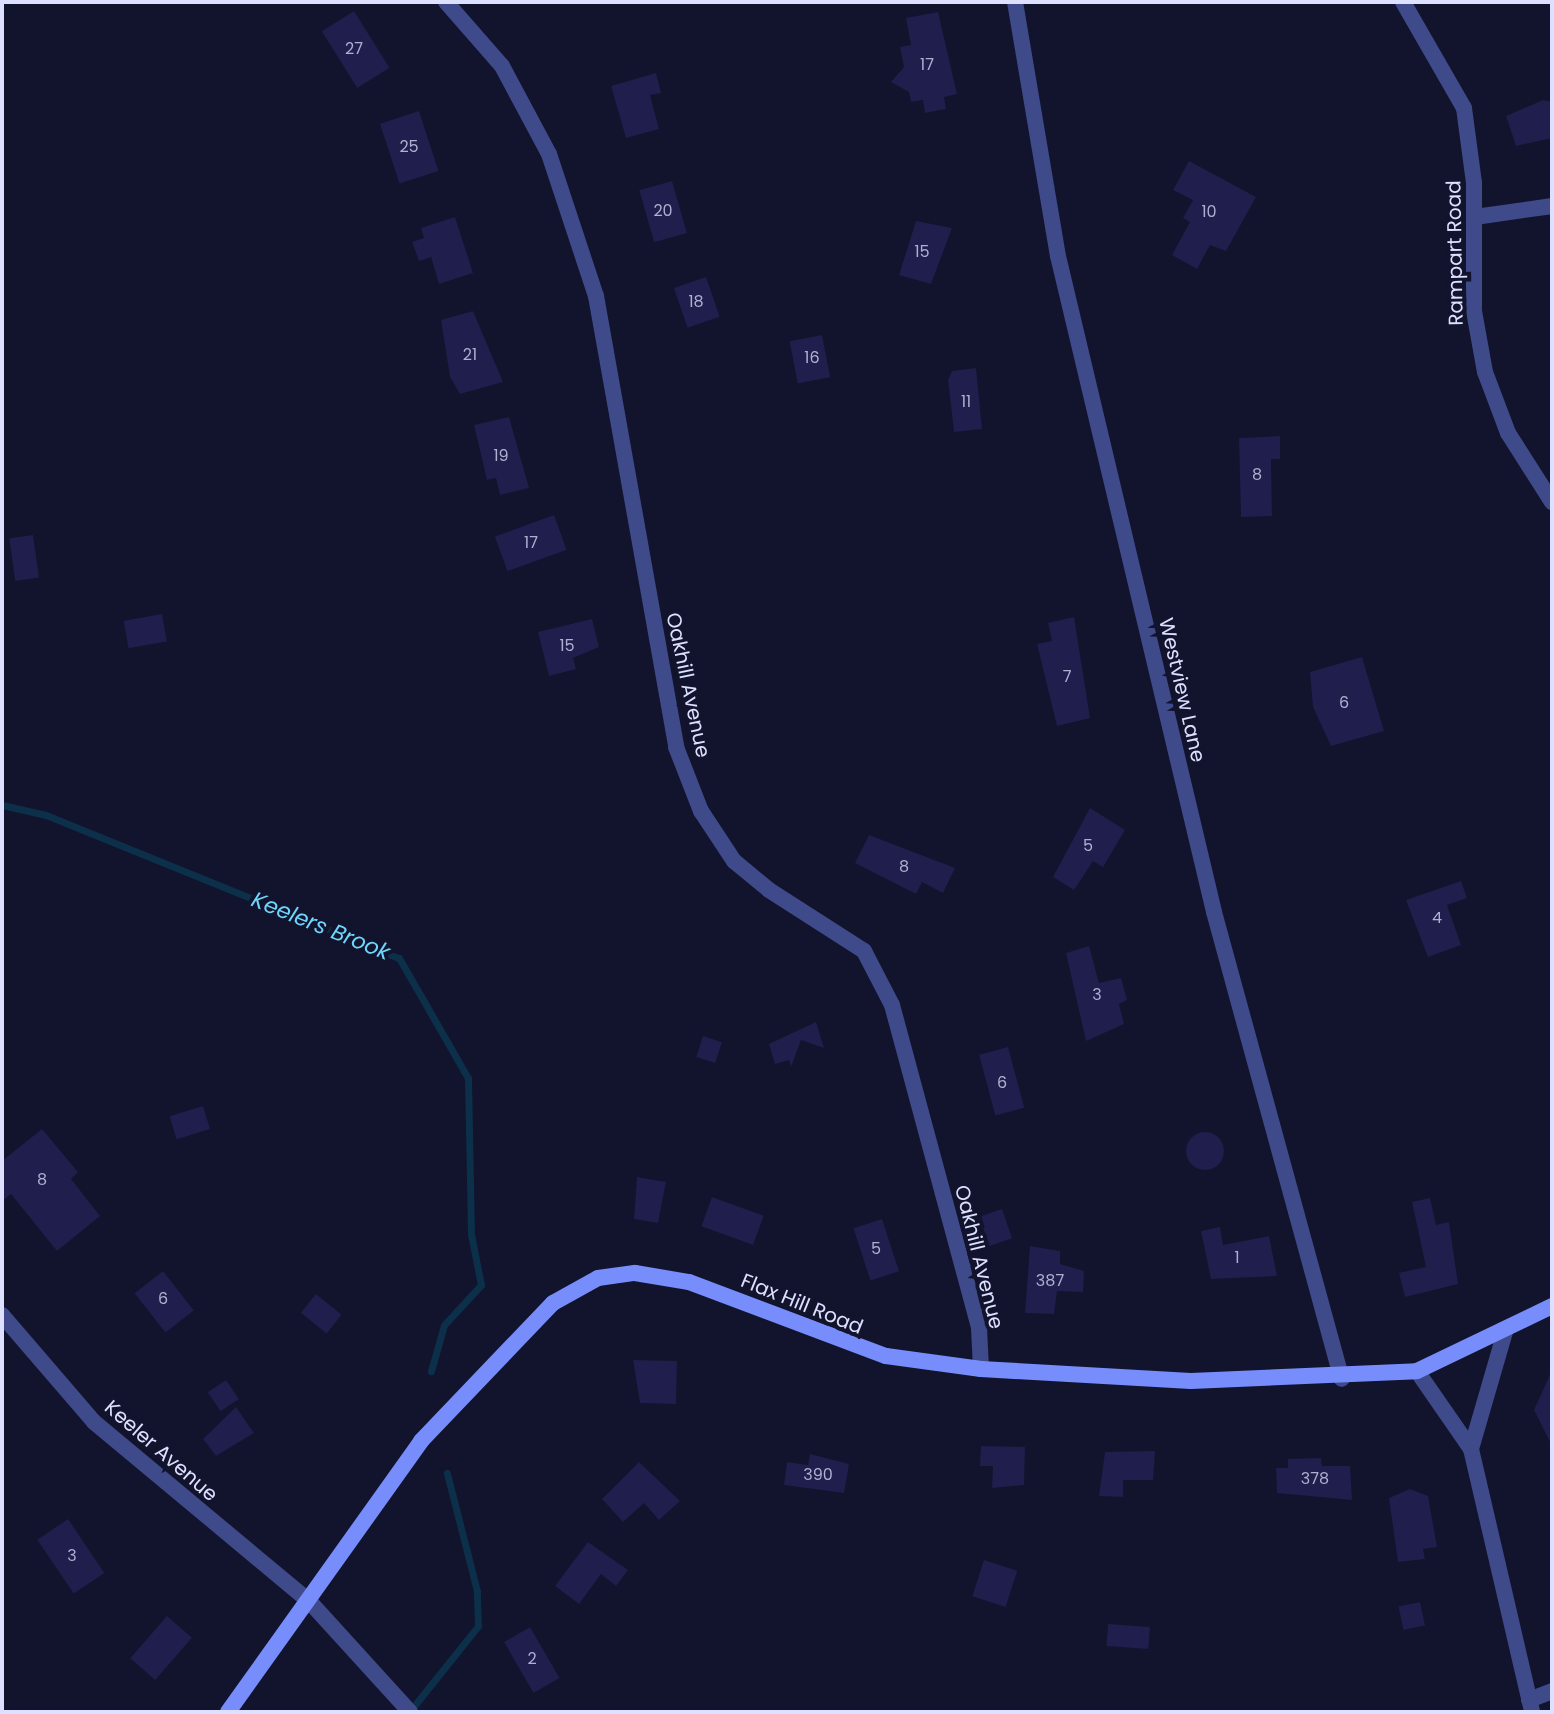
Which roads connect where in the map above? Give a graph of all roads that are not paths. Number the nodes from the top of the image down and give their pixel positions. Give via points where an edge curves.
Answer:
1 (446, 2) edge
2 (1015, 2) edge
3 (1403, 2) edge
4 (1552, 206) edge
5 (1475, 217) junction
6 (1552, 502) edge
7 (1552, 1306) edge
8 (2, 1315) edge
9 (1505, 1332) junction
10 (981, 1369) junction
11 (1417, 1371) junction
12 (1342, 1379) junction
13 (1471, 1449) junction
14 (309, 1601) junction
15 (1552, 1691) edge
16 (1531, 1706) edge
17 (408, 1709) edge
18 (228, 1712) edge

1 - 10 street, Oakhill Avenue via 502,66 549,154 596,296 676,747 701,811 734,861 864,951 892,1005 979,1328
2 - 12 street, Westview Lane via 1058,256 1214,912
3 - 5 street, Rampart Road via 1464,108
4 - 5 street
5 - 6 street, Rampart Road via 1474,311 1485,372 1508,433
7 - 9 main road, Flax Hill Road
8 - 14 street, Keeler Avenue via 94,1422
9 - 11 main road, Flax Hill Road
9 - 13 street
10 - 12 main road, Flax Hill Road via 1191,1381
10 - 14 main road, Flax Hill Road via 828,1340 689,1282 635,1273 598,1278 553,1303 476,1378 403,1462
11 - 12 main road, Flax Hill Road
11 - 13 street
13 - 16 street
14 - 17 street, Keeler Avenue
14 - 18 main road, Flax Hill Road
15 - 16 street

